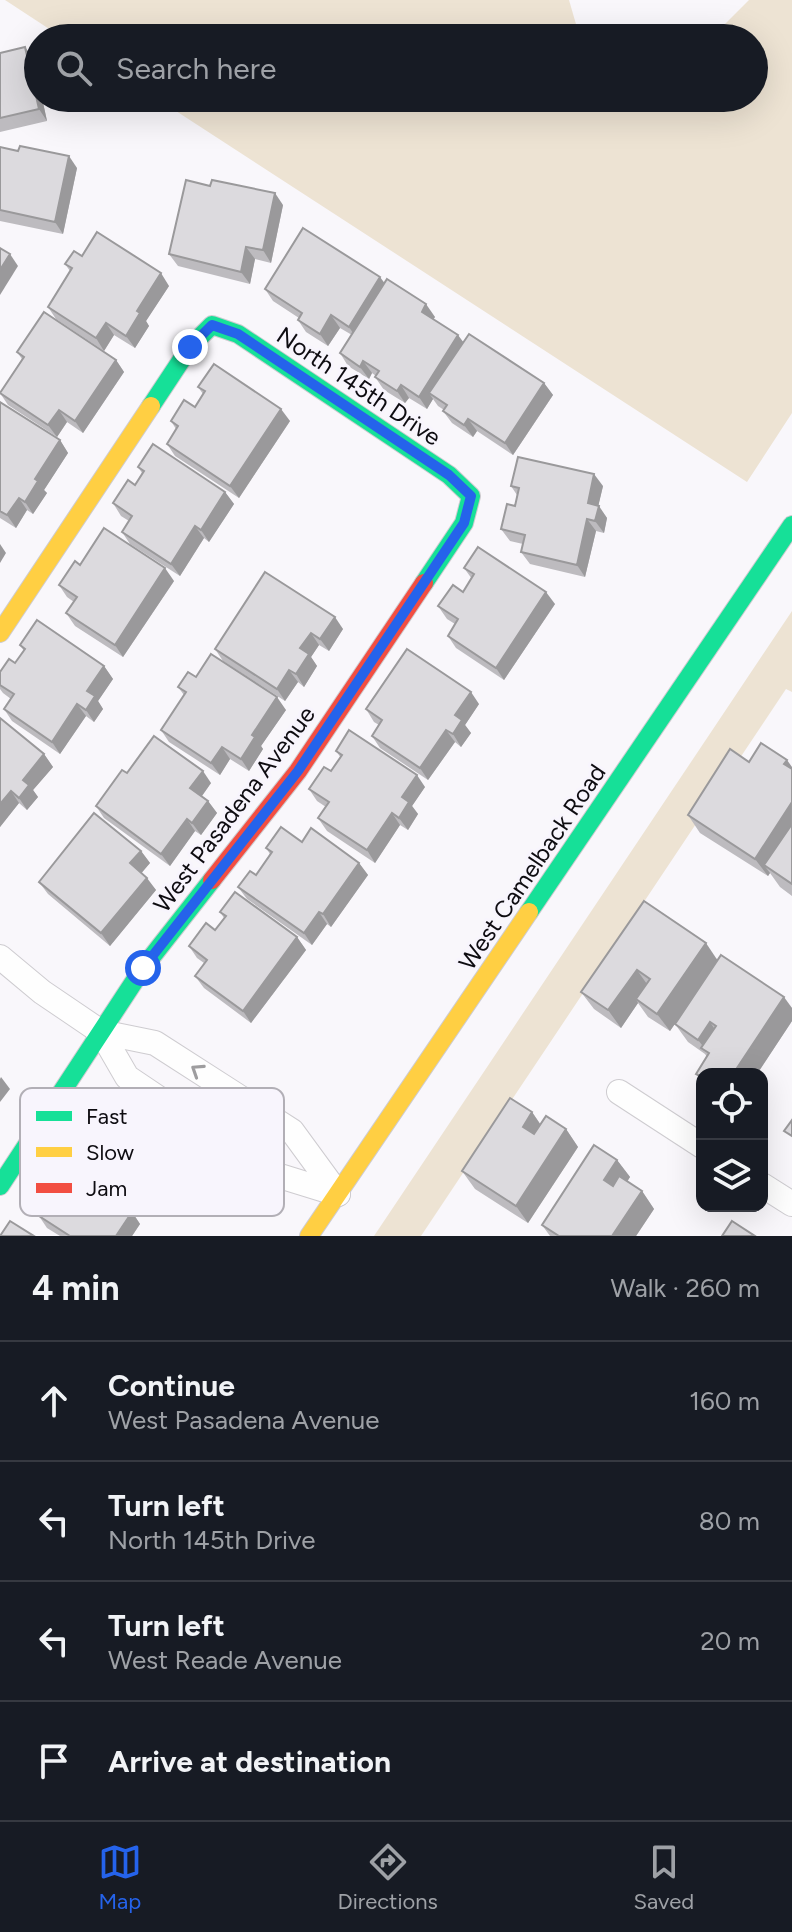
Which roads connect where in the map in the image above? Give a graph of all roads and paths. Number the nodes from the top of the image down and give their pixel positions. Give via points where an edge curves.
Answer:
1 (471, 496) joint
2 (792, 525) edge
3 (0, 633) edge
4 (0, 957) edge
5 (101, 1032) junction
6 (64, 1088) edge
7 (143, 1088) edge
8 (225, 1088) edge
9 (619, 1092) dead end
10 (284, 1126) edge
11 (696, 1142) edge
12 (20, 1156) edge
13 (284, 1177) edge
14 (0, 1186) edge
15 (768, 1189) edge
16 (338, 1194) junction
17 (792, 1204) edge
18 (309, 1236) edge

1 - 3 street, North 145th Drive via 449,475 238,334 212,325 190,347
1 - 5 street, West Pasadena Avenue via 464,523 298,771 143,968
2 - 16 street, West Camelback Road
4 - 5 street
5 - 6 street, West Pasadena Avenue
5 - 7 street via 127,1077
8 -> 5 street via 155,1043
9 - 11 street
16 -> 10 street
12 - 14 street, West Pasadena Avenue
13 - 16 street
15 - 17 street
16 - 18 street, West Camelback Road

